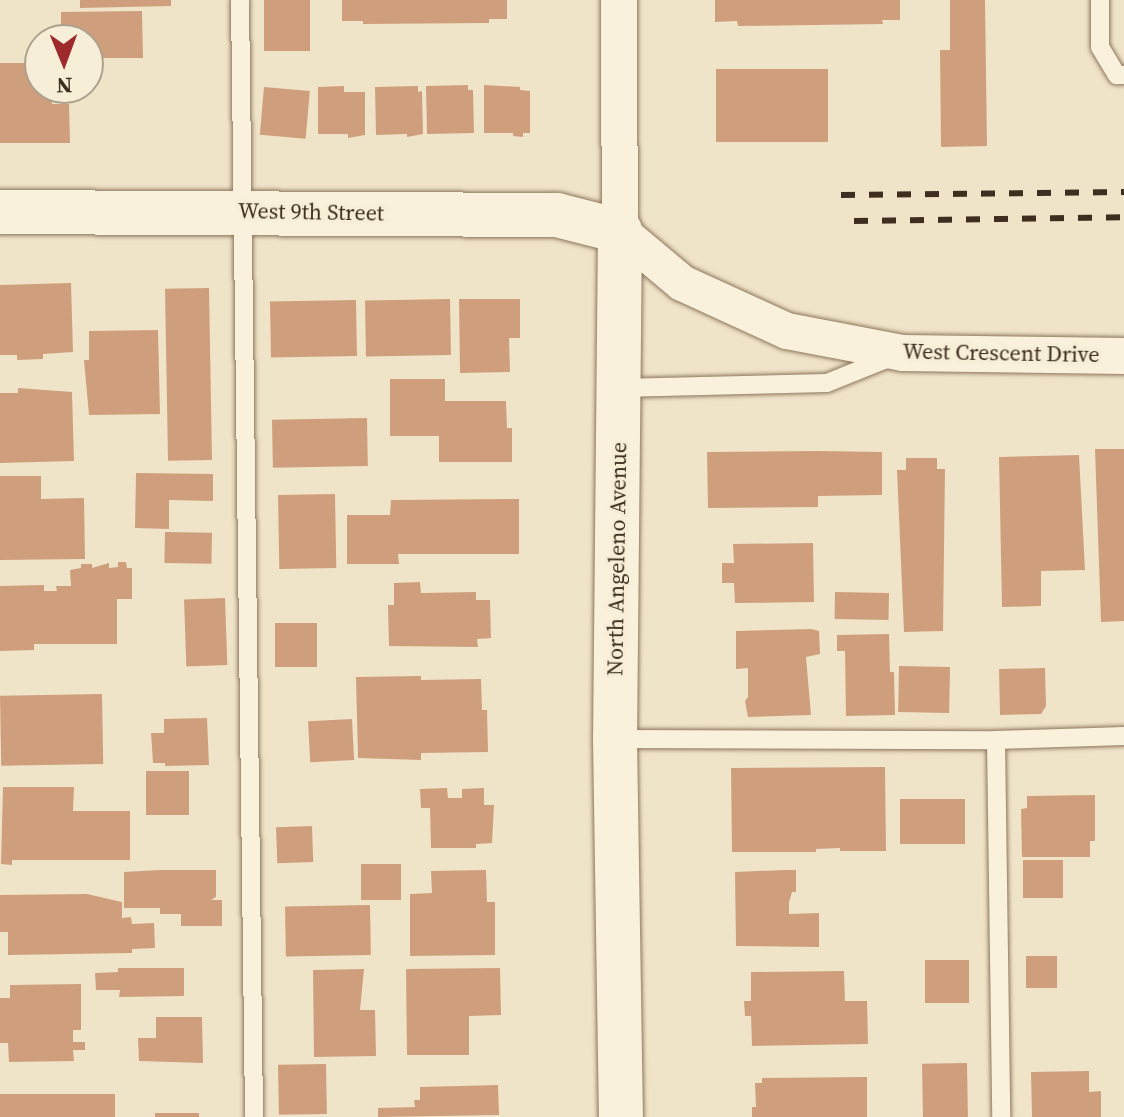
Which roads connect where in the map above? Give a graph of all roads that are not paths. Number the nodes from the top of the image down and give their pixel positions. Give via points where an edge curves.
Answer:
1 (240, 0) edge
2 (619, 0) edge
3 (1100, 0) edge
4 (1124, 75) edge
5 (243, 211) junction
6 (0, 212) edge
7 (620, 231) junction
8 (902, 353) junction
9 (1124, 356) edge
10 (619, 388) junction
11 (1124, 736) edge
12 (615, 739) junction
13 (996, 740) junction
14 (254, 1117) edge
15 (621, 1117) edge
16 (1001, 1117) edge

1 - 5 lane
2 - 7 street, North Angeleno Avenue
3 - 4 lane via 1100,47 1117,75
5 - 6 street, West 9th Street
5 - 7 street, West 9th Street via 557,215
5 - 14 lane
7 - 8 street, West Crescent Drive via 682,283 787,331
7 - 10 street, North Angeleno Avenue
8 - 9 street, West Crescent Drive
8 - 10 lane via 827,383
10 - 12 street, North Angeleno Avenue
11 - 13 lane
12 - 13 lane
12 - 15 street, North Angeleno Avenue
13 - 16 lane

